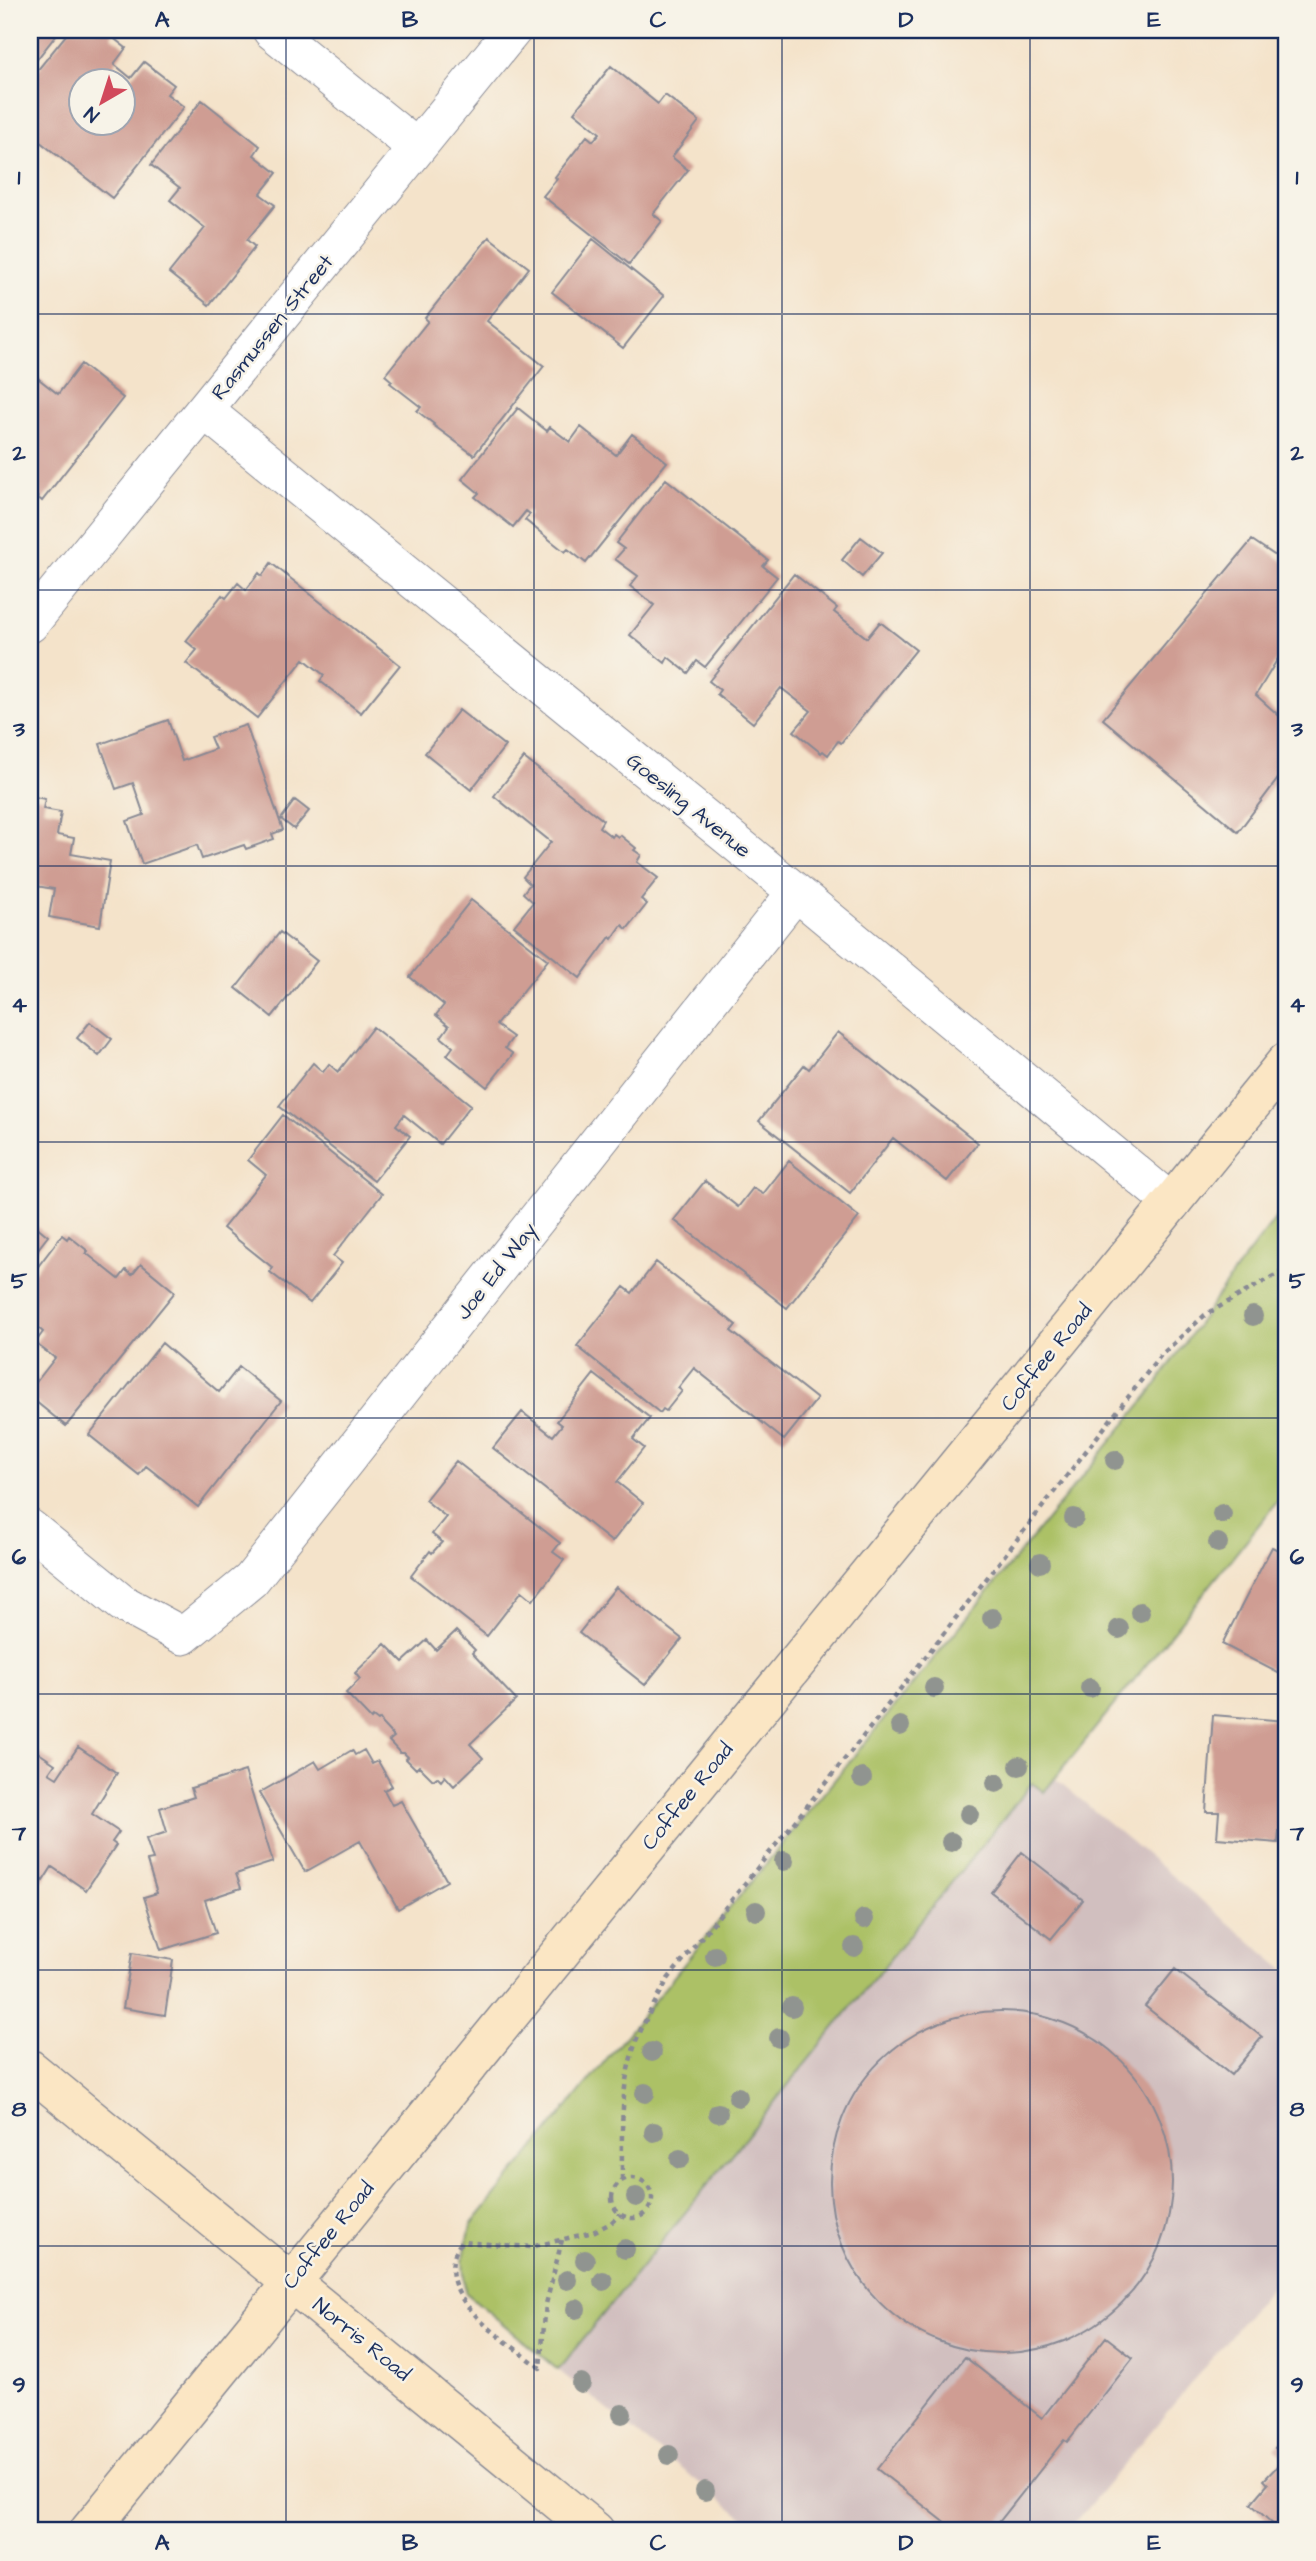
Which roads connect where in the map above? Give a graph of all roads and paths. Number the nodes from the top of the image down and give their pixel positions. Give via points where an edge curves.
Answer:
1 (271, 30) edge
2 (513, 30) edge
3 (417, 148) junction
4 (204, 410) junction
5 (30, 624) edge
6 (796, 892) junction
7 (1286, 1062) edge
8 (1172, 1203) junction
9 (1286, 1269) edge
10 (30, 1528) edge
11 (30, 2068) edge
12 (622, 2180) junction
13 (620, 2214) junction
14 (562, 2240) junction
15 (291, 2281) junction
16 (89, 2531) edge
17 (595, 2531) edge

1 - 3 street
2 - 3 street, Rasmussen Street
3 - 4 street, Rasmussen Street
4 - 5 street, Rasmussen Street
4 - 6 street, Goesling Avenue
6 - 8 street, Goesling Avenue
6 - 10 street, Joe Ed Way via 251,1580 183,1636 122,1603
7 - 8 main road, Coffee Road
8 - 15 main road, Coffee Road
9 - 12 path via 1205,1315 1161,1355 668,1979 632,2054 623,2101
11 - 15 main road, Norris Road
12 - 13 path via 611,2197
12 - 13 path via 641,2180 652,2197 644,2214 632,2218
13 - 14 path via 593,2232
14 - 14 path via 531,2247 461,2242 453,2254 451,2266 459,2298 540,2368 548,2295
15 - 16 main road, Coffee Road
15 - 17 main road, Norris Road

